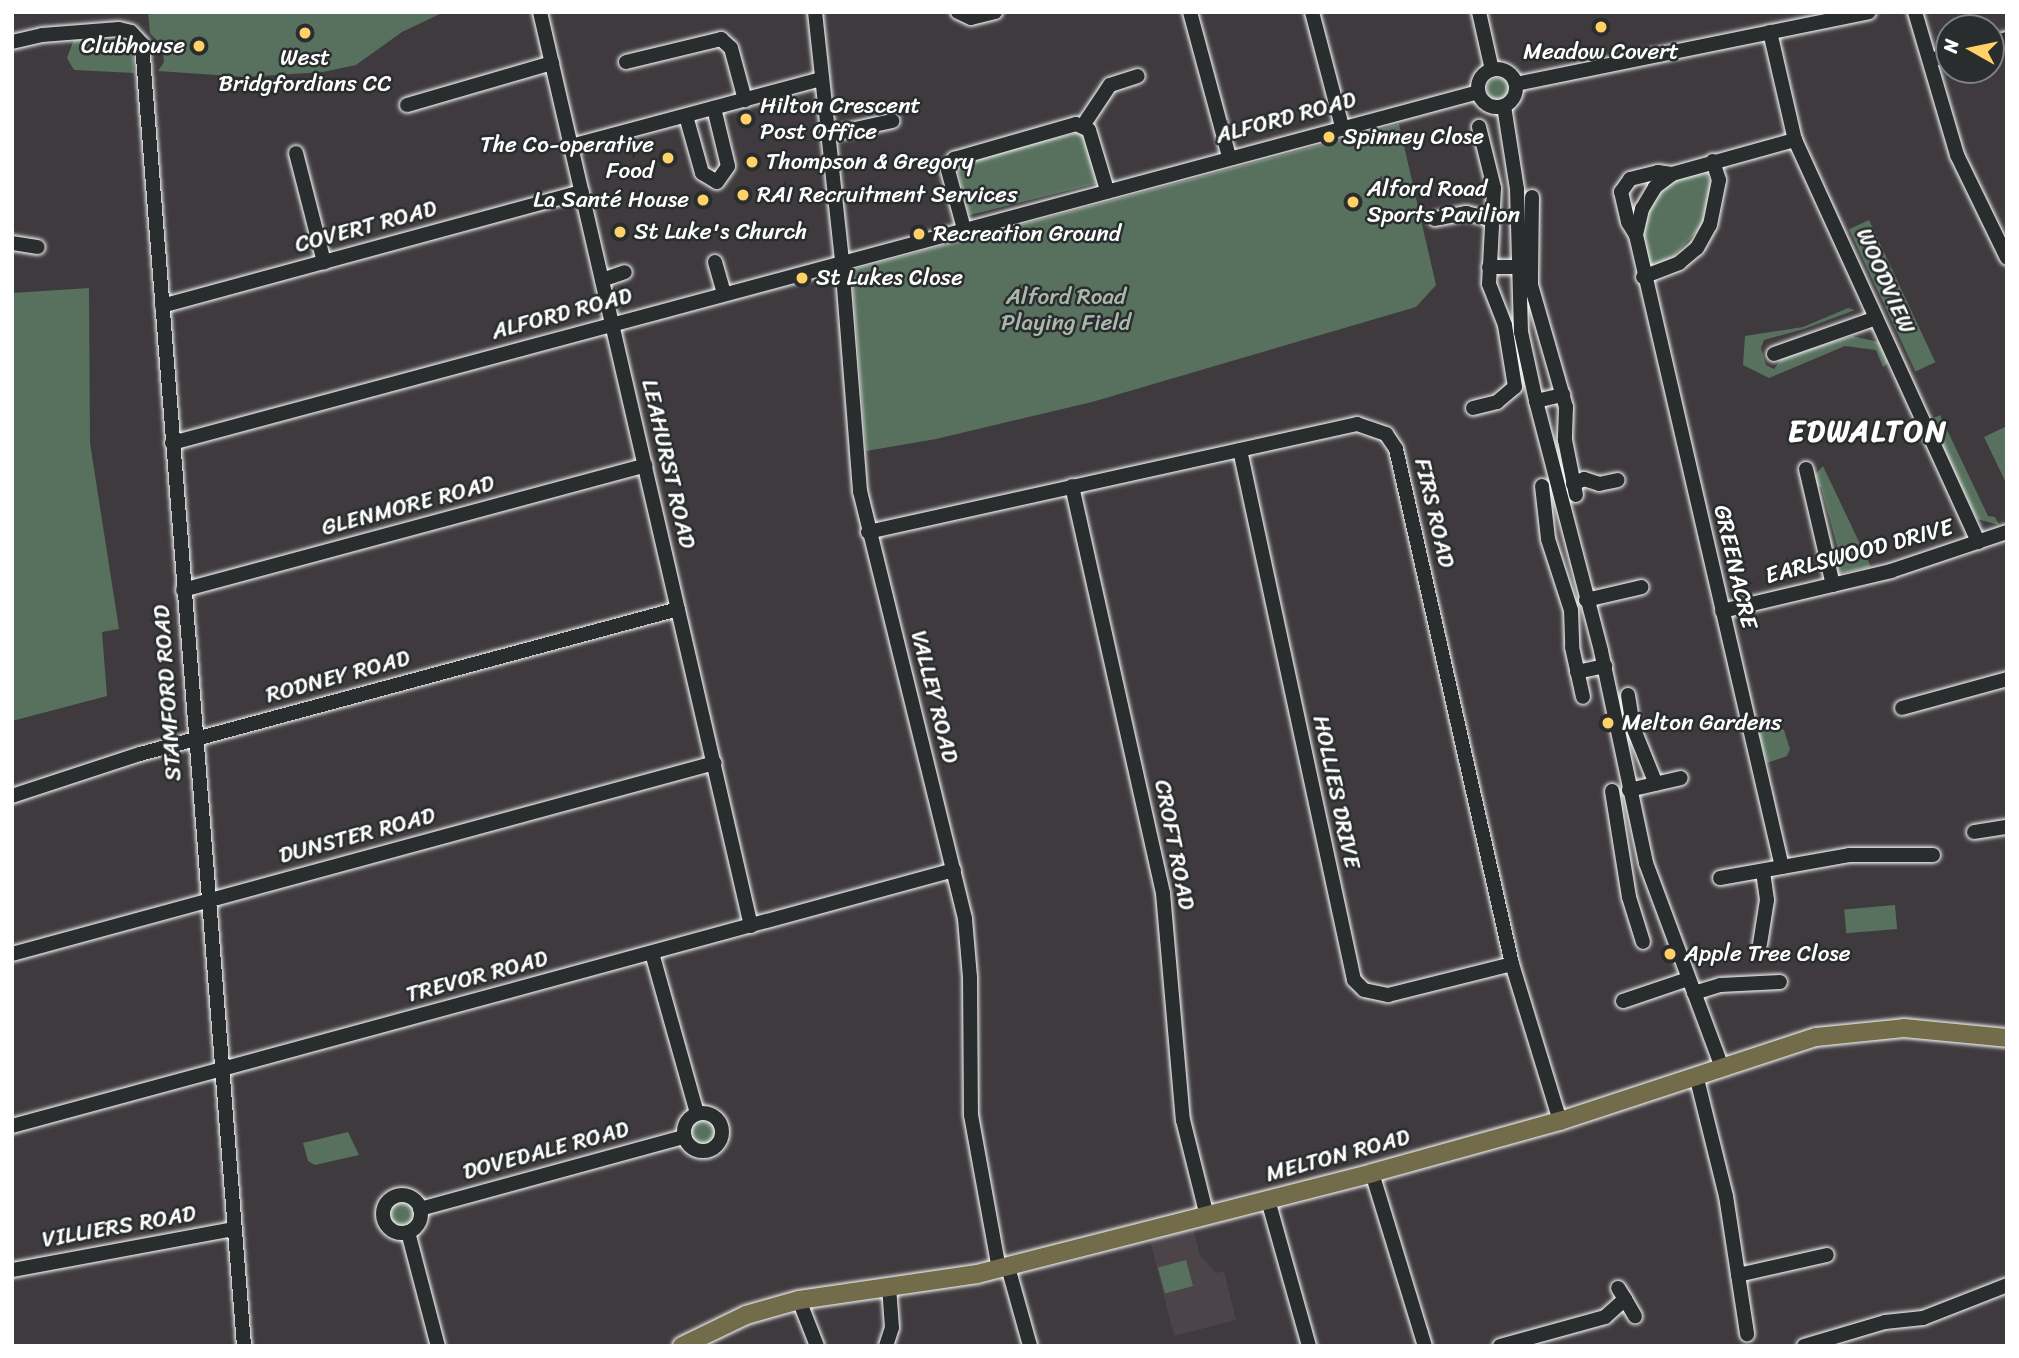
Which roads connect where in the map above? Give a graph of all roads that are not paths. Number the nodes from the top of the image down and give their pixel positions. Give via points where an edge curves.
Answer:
1 (540, 12) edge
2 (958, 12) edge
3 (995, 12) edge
4 (1190, 12) edge
5 (1312, 12) edge
6 (1479, 12) edge
7 (1869, 12) edge
8 (1915, 12) edge
9 (810, 14) edge
10 (1770, 32) junction
11 (12, 42) edge
12 (1935, 59) edge
13 (1930, 60) junction
14 (626, 62) dead end
15 (552, 63) junction
16 (1492, 70) junction
17 (1138, 76) dead end
18 (821, 79) junction
19 (1516, 84) junction
20 (1478, 92) junction
21 (745, 100) junction
22 (407, 105) dead end
23 (1504, 106) junction
24 (714, 108) junction
25 (686, 116) junction
26 (892, 121) dead end
27 (1084, 124) junction
28 (1342, 127) junction
29 (1479, 127) dead end
30 (828, 135) junction
31 (1795, 140) junction
32 (571, 146) junction
33 (296, 153) dead end
34 (1229, 157) junction
35 (1713, 161) junction
36 (1672, 174) junction
37 (1107, 190) junction
38 (582, 192) junction
39 (1532, 197) dead end
40 (1435, 219) dead end
41 (1490, 219) junction
42 (964, 229) junction
43 (1636, 234) junction
44 (12, 243) edge
45 (38, 247) dead end
46 (2007, 258) edge
47 (324, 262) junction
48 (715, 262) dead end
49 (842, 262) junction
50 (1489, 267) junction
51 (1517, 267) junction
52 (625, 272) dead end
53 (1643, 277) junction
54 (602, 280) junction
55 (724, 294) junction
56 (162, 306) junction
57 (1876, 318) junction
58 (612, 324) junction
59 (1774, 354) dead end
60 (1563, 394) junction
61 (1536, 401) junction
62 (1473, 408) dead end
63 (172, 443) junction
64 (1240, 450) junction
65 (645, 465) junction
66 (1806, 469) dead end
67 (1618, 480) dead end
68 (1542, 485) dead end
69 (1072, 486) junction
70 (868, 532) junction
71 (2007, 532) edge
72 (1979, 542) junction
73 (1833, 585) junction
74 (1642, 587) dead end
75 (183, 590) junction
76 (1587, 600) junction
77 (678, 609) junction
78 (1722, 611) junction
79 (1605, 666) junction
80 (1577, 672) junction
81 (2007, 679) edge
82 (1629, 695) dead end
83 (1583, 697) dead end
84 (1902, 708) dead end
85 (195, 740) junction
86 (713, 763) junction
87 (1681, 778) dead end
88 (1656, 783) junction
89 (1629, 790) junction
90 (1612, 791) dead end
91 (12, 796) edge
92 (2007, 827) edge
93 (1974, 832) dead end
94 (1933, 855) dead end
95 (1782, 867) junction
96 (954, 870) junction
97 (1763, 870) junction
98 (1720, 878) dead end
99 (207, 901) junction
100 (1662, 912) junction
101 (1637, 922) junction
102 (751, 926) junction
103 (1767, 937) dead end
104 (1643, 942) dead end
105 (652, 953) junction
106 (12, 954) edge
107 (1512, 964) junction
108 (1688, 979) junction
109 (1780, 982) dead end
110 (1694, 993) junction
111 (1623, 1001) dead end
112 (2007, 1038) edge
113 (1721, 1065) junction
114 (220, 1071) junction
115 (1696, 1075) junction
116 (697, 1114) junction
117 (1560, 1121) junction
118 (12, 1126) edge
119 (684, 1137) junction
120 (1372, 1173) junction
121 (1268, 1200) junction
122 (420, 1209) junction
123 (1207, 1216) junction
124 (234, 1229) junction
125 (408, 1232) junction
126 (1827, 1255) dead end
127 (1003, 1268) junction
128 (12, 1270) edge
129 (1738, 1275) junction
130 (2007, 1285) edge
131 (889, 1286) junction
132 (799, 1300) junction
133 (1635, 1316) dead end
134 (1747, 1334) dead end
135 (244, 1346) edge
136 (438, 1346) edge
137 (682, 1346) edge
138 (817, 1346) edge
139 (886, 1346) edge
140 (1030, 1346) edge
141 (1309, 1346) edge
142 (1425, 1346) edge
143 (1500, 1346) edge
144 (1804, 1346) edge

1 - 15 street, LEAHURST ROAD
2 - 3 street via 971,18
4 - 34 street
5 - 28 street
6 - 16 street
7 - 10 street
8 - 13 street
9 - 18 street, VALLEY ROAD
10 - 19 street
10 - 31 street, WOODVIEW
11 - 56 street, STAMFORD ROAD via 42,34 119,29 139,38
12 - 13 street
13 - 46 street via 1957,155
14 - 21 street via 721,39 731,48
15 - 22 street
15 - 32 street, LEAHURST ROAD
16 - 19 street via 1507,72
16 - 20 street via 1479,83
17 - 27 street via 1110,85
18 - 21 street
18 - 30 street, VALLEY ROAD
19 - 23 street via 1514,97
20 - 23 street via 1488,106
20 - 28 street, ALFORD ROAD
21 - 24 street
23 - 51 street via 1517,189
24 - 25 street
24 - 25 street via 729,166 717,182 702,173
25 - 32 street
26 - 30 street
27 - 37 street
27 - 42 street via 954,159 948,170
28 - 34 street, ALFORD ROAD
29 - 41 street via 1494,188
30 - 49 street, VALLEY ROAD
31 - 35 street, GREENACRE
31 - 57 street, WOODVIEW
32 - 38 street, LEAHURST ROAD
33 - 47 street
34 - 37 street, ALFORD ROAD
35 - 36 street, GREENACRE
35 - 53 street via 1719,180 1710,225 1697,248 1679,263
36 - 43 street, GREENACRE via 1655,187 1642,209
36 - 43 street, GREENACRE via 1658,172 1630,179 1621,192
37 - 42 street, ALFORD ROAD
38 - 47 street, COVERT ROAD
38 - 54 street, LEAHURST ROAD
39 - 60 street via 1531,285
40 - 41 street via 1466,213
41 - 50 street
42 - 49 street, ALFORD ROAD
43 - 53 street, GREENACRE
44 - 45 street
47 - 56 street, COVERT ROAD
48 - 55 street
49 - 55 street, ALFORD ROAD
49 - 70 street, VALLEY ROAD via 855,455
50 - 51 street
50 - 62 street via 1489,284 1505,325 1516,387 1497,402
51 - 61 street via 1521,332
52 - 54 street
53 - 78 street, GREENACRE
54 - 58 street, LEAHURST ROAD
55 - 58 street, ALFORD ROAD
56 - 63 street, STAMFORD ROAD
57 - 59 street
57 - 72 street, WOODVIEW
58 - 63 street, ALFORD ROAD
58 - 65 street, LEAHURST ROAD
60 - 61 street
60 - 67 street via 1574,490 1584,479 1599,484
61 - 76 street
63 - 75 street, STAMFORD ROAD
64 - 69 street, FIRS ROAD
64 - 107 street, FIRS ROAD via 1357,424 1376,427 1392,440
64 - 107 street, HOLLIES DRIVE via 1354,980 1372,993 1388,995
65 - 75 street, GLENMORE ROAD
65 - 77 street, LEAHURST ROAD
66 - 73 street
68 - 80 street via 1548,538 1571,610
69 - 70 street, FIRS ROAD
69 - 123 street, CROFT ROAD via 1163,893 1183,1120
70 - 96 street, VALLEY ROAD
71 - 72 street, EARLSWOOD DRIVE
72 - 73 street, EARLSWOOD DRIVE
73 - 78 street, EARLSWOOD DRIVE
74 - 76 street
75 - 85 street, STAMFORD ROAD
76 - 79 street
77 - 85 street, RODNEY ROAD
77 - 86 street, LEAHURST ROAD
78 - 95 street, GREENACRE
79 - 80 street
79 - 89 street
80 - 83 street
81 - 84 street
82 - 88 street via 1633,727
85 - 91 street, RODNEY ROAD
85 - 99 street, STAMFORD ROAD
86 - 99 street, DUNSTER ROAD
86 - 102 street, LEAHURST ROAD
87 - 88 street
88 - 89 street
89 - 100 street
90 - 101 street
92 - 93 street
94 - 95 street via 1849,855
95 - 97 street
96 - 102 street, TREVOR ROAD
96 - 127 street, VALLEY ROAD via 965,919 970,976 971,1115
97 - 98 street
97 - 103 street
99 - 106 street, DUNSTER ROAD
99 - 114 street, STAMFORD ROAD
100 - 101 street
100 - 108 street
101 - 104 street
102 - 105 street, TREVOR ROAD
105 - 114 street, TREVOR ROAD
105 - 116 street
107 - 117 street, FIRS ROAD
108 - 110 street
108 - 111 street
109 - 110 street via 1720,985
110 - 113 street
112 - 113 main road, MELTON ROAD via 1947,1029 1858,1030 1816,1037
113 - 115 main road, MELTON ROAD
114 - 118 street, TREVOR ROAD
114 - 124 street, STAMFORD ROAD
115 - 117 main road, MELTON ROAD
115 - 129 street via 1726,1196
116 - 119 street via 687,1120
116 - 119 street via 715,1116 722,1126 721,1139 702,1152
117 - 120 main road, MELTON ROAD
119 - 122 street, DOVEDALE ROAD
120 - 121 main road, MELTON ROAD
120 - 142 street
121 - 123 main road, MELTON ROAD
121 - 141 street
122 - 125 street via 417,1226
122 - 125 street via 414,1199 403,1195 391,1198 384,1208 386,1225 396,1232
123 - 127 main road, MELTON ROAD
124 - 128 street, VILLIERS ROAD
124 - 135 street, STAMFORD ROAD
125 - 136 street
126 - 129 street
127 - 131 main road, MELTON ROAD
127 - 140 street, VALLEY ROAD
129 - 134 street
130 - 144 street via 1923,1318 1885,1322
131 - 132 main road, MELTON ROAD
131 - 139 street via 892,1328
132 - 137 main road, MELTON ROAD via 746,1315
132 - 138 street
133 - 143 street via 1622,1294 1605,1317

